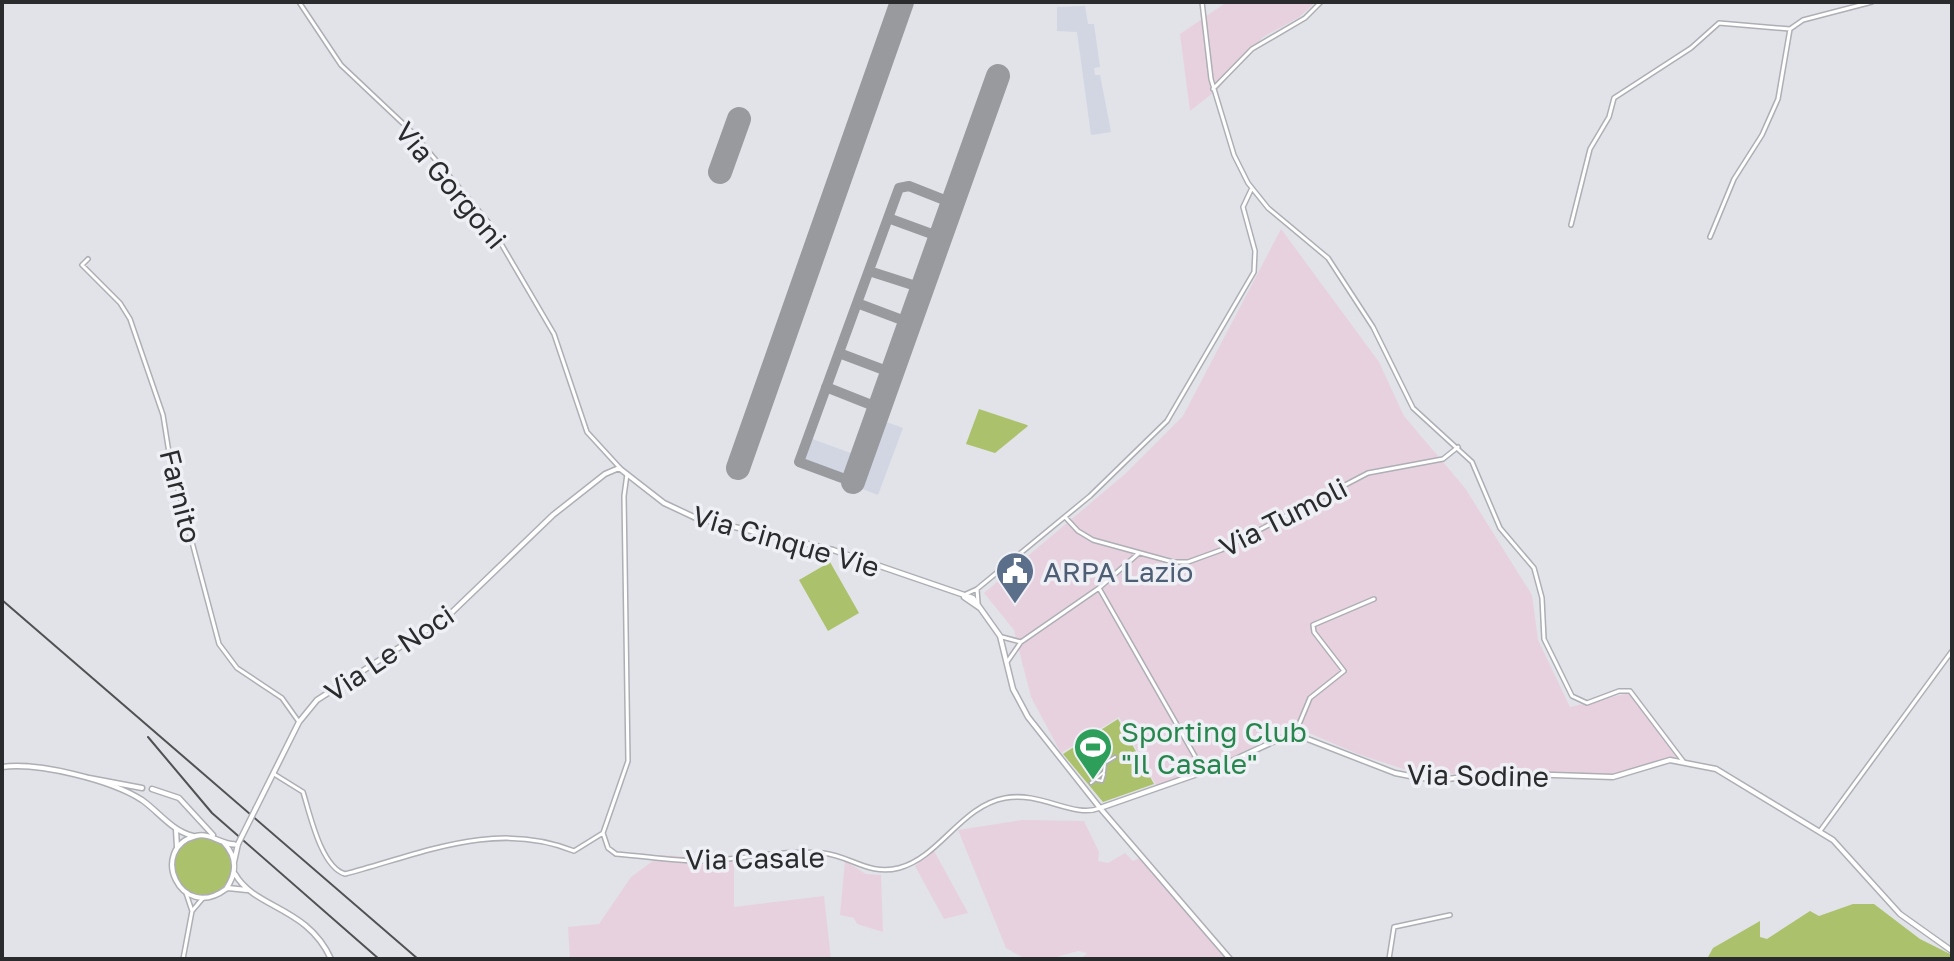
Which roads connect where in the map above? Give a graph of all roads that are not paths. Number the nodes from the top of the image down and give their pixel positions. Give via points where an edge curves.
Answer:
1 (299, 2) edge
2 (1202, 2) edge
3 (1321, 2) edge
4 (1872, 2) edge
5 (1790, 29) junction
6 (1213, 89) junction
7 (1252, 190) junction
8 (1571, 225) dead end
9 (1710, 237) dead end
10 (88, 259) dead end
11 (1458, 447) junction
12 (620, 468) junction
13 (627, 474) junction
14 (1065, 517) junction
15 (1139, 553) junction
16 (1099, 588) junction
17 (977, 589) junction
18 (963, 595) junction
19 (1374, 599) dead end
20 (980, 606) junction
21 (1000, 636) junction
22 (1013, 642) junction
23 (1021, 642) junction
24 (1005, 649) junction
25 (1015, 649) junction
26 (1952, 651) edge
27 (1007, 663) junction
28 (299, 722) junction
29 (1295, 734) junction
30 (1115, 757) dead end
31 (1684, 762) junction
32 (2, 767) edge
33 (1109, 771) dead end
34 (1104, 772) junction
35 (1204, 772) junction
36 (274, 774) junction
37 (83, 778) junction
38 (1091, 783) dead end
39 (142, 788) dead end
40 (152, 789) dead end
41 (1100, 808) junction
42 (176, 830) junction
43 (1820, 831) junction
44 (603, 833) junction
45 (195, 836) junction
46 (221, 841) junction
47 (238, 844) junction
48 (176, 851) junction
49 (234, 862) junction
50 (234, 871) junction
51 (226, 889) junction
52 (185, 892) junction
53 (253, 892) junction
54 (203, 898) junction
55 (192, 911) junction
56 (1450, 915) dead end
57 (1952, 951) edge
58 (183, 959) edge
59 (331, 959) edge
60 (1230, 959) edge
61 (1389, 959) edge

1 - 12 street, Via Gorgoni via 345,70 415,135 489,223 554,334 587,432
2 - 6 street
3 - 6 street via 1305,18 1252,49
4 - 5 street via 1803,20
5 - 8 street via 1719,23 1691,48 1617,95 1590,149
5 - 9 street via 1778,99 1734,179
6 - 7 street via 1235,160
7 - 11 street via 1328,258 1371,322 1413,408
7 - 14 street via 1243,207 1255,267 1232,311 1169,418
10 - 28 street, Farnito via 82,265 128,315 161,410 219,644 235,666 282,698
11 - 15 street, Via Tumoli via 1443,459 1365,475 1195,560 1178,563
11 - 31 street via 1475,468 1502,532 1533,566 1542,598 1544,639 1571,694 1587,703 1630,691
12 - 13 street, Via Cinque Vie
12 - 28 street, Via Le Noci via 608,471 561,509 453,613 326,693
13 - 18 street, Via Cinque Vie via 667,505 700,520 829,549
13 - 44 street via 628,761
14 - 15 street, Via Tumoli via 1088,537
14 - 17 street
15 - 16 street
16 - 23 street
16 - 35 street
17 - 18 street
17 - 20 street
18 - 20 street, Via Cinque Vie
19 - 29 street via 1313,625 1344,671 1310,698
20 - 21 street, Via Cinque Vie
21 - 22 street
21 - 24 street, Via Cinque Vie
22 - 23 street
22 - 24 street
23 - 25 street
24 - 25 street
24 - 27 street, Via Cinque Vie
25 - 27 street
26 - 43 street
27 - 41 street, Via Cinque Vie via 1022,707
28 - 36 street, Via Le Noci
29 - 31 street, Via Sodine via 1420,778 1498,773 1613,777 1663,761
29 - 35 street
30 - 34 street via 1105,763
31 - 43 street via 1729,775
32 - 37 street
33 - 34 street
34 - 38 street
35 - 41 street
36 - 44 street via 303,792 330,863 345,874 486,837 540,840 574,851
36 - 47 street, Via Le Noci, bridge
37 - 39 street
37 - 42 street via 129,793
40 - 46 street via 179,798
41 - 44 street, Via Casale via 1082,812 1034,797 999,799 966,818 910,864 884,871 819,852 702,861 616,854
41 - 60 street, Via Cinque Vie
42 - 45 street
42 - 48 street
43 - 57 street via 1900,914
45 - 46 street
45 - 48 street
46 - 47 street
46 - 49 street
47 - 49 street, Via Le Noci
48 - 52 street via 172,870
49 - 50 street
50 - 51 street
50 - 53 street
51 - 53 street
51 - 54 street
52 - 54 street
52 - 55 street
53 - 59 street via 305,923
54 - 55 street
55 - 58 street
56 - 61 street via 1394,927

